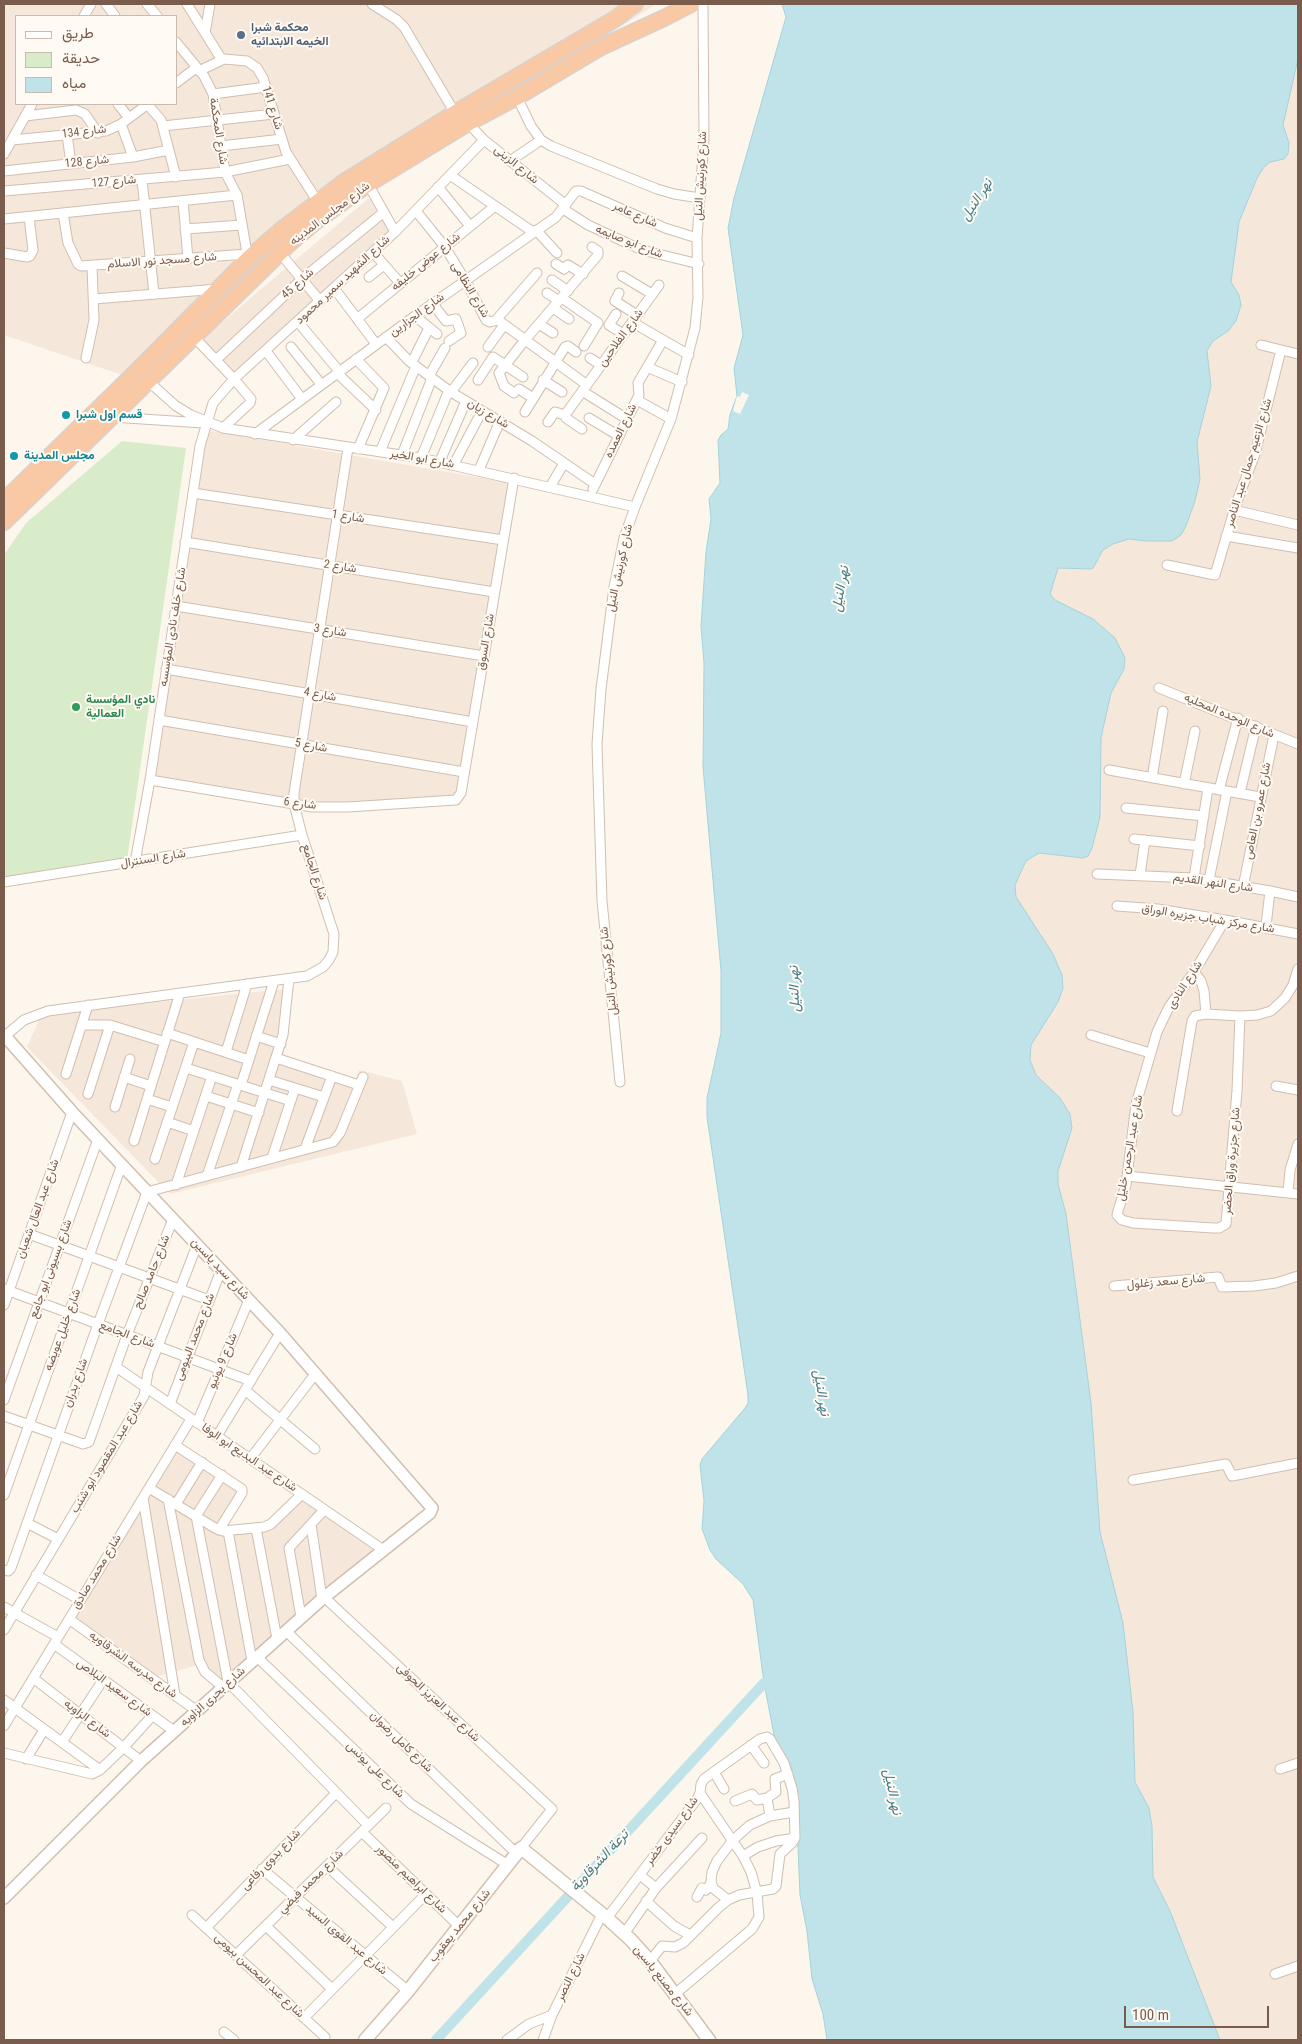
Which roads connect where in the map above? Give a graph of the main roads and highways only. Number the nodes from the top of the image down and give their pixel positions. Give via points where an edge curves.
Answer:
1 (635, 4) edge
2 (691, 4) edge
3 (6, 497) edge
4 (4, 522) edge
5 (519, 1851) joint
6 (366, 2040) edge
7 (709, 2040) edge

1 - 3 highway, شارع مجلس المدينه via 344,182 247,257 134,374
2 - 4 highway, شارع مجلس المدينه via 601,47 468,123 368,184 315,222
5 - 6 main road, شارع محمد يعقوب
5 - 7 main road, شارع مصنع ياسين via 551,1873 624,1934 650,1961

